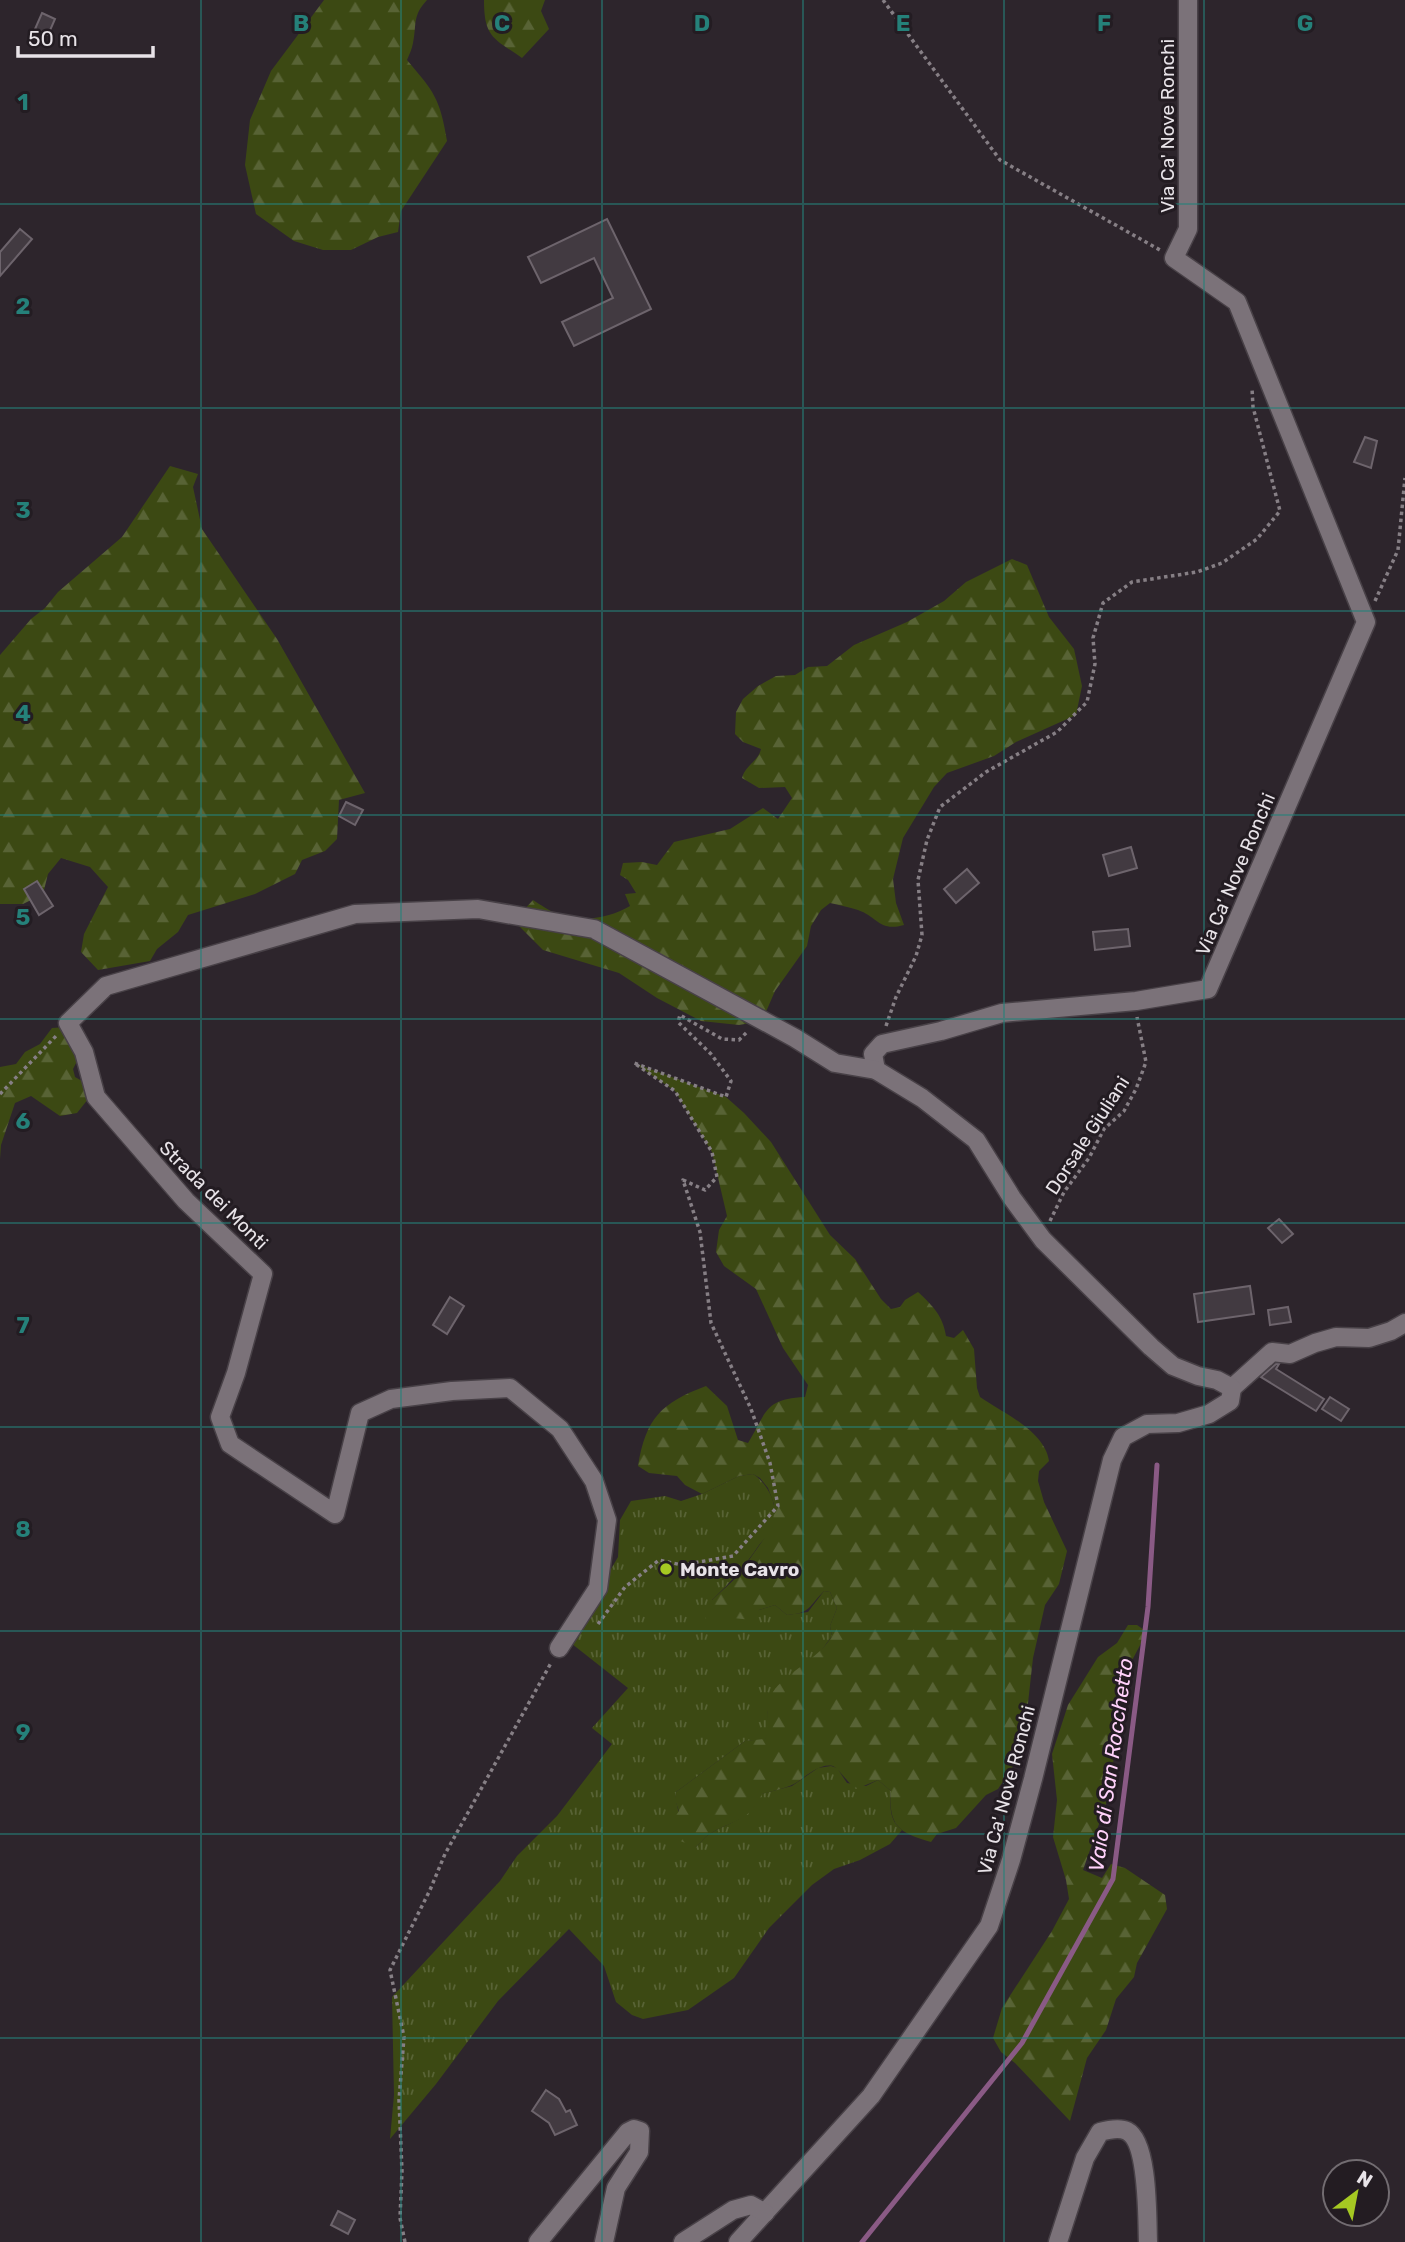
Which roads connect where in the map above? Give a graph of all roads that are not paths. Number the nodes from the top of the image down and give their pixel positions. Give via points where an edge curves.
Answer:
1 (1188, 0) edge
2 (876, 1070) junction
3 (1405, 1323) edge
4 (1232, 1388) junction
5 (559, 1648) road end
6 (765, 2213) junction
7 (538, 2242) edge
8 (604, 2242) edge
9 (683, 2242) edge
10 (738, 2242) edge
11 (1058, 2242) edge
12 (1148, 2242) edge

1 - 2 street, Via Ca' Nove Ronchi via 1188,229 1174,258 1237,302 1366,622 1208,989 1136,1001 1002,1013 882,1044 873,1054
2 - 4 street via 976,1140 1042,1240 1173,1366
2 - 5 street, Strada dei Monti via 835,1063 594,929 478,909 355,914 106,986 68,1023 84,1052 96,1097 186,1200 263,1274 220,1417 230,1444 335,1514 360,1413 391,1399 510,1388 560,1429 594,1480 607,1520 598,1588
3 - 4 street, Via Ca' Nove Ronchi via 1369,1338 1336,1337 1290,1354 1272,1352
4 - 6 street, Via Ca' Nove Ronchi via 1230,1401 1209,1414 1178,1423 1147,1424 1124,1437 1112,1460 1033,1779 989,1926 872,2096
6 - 9 street via 751,2205 733,2210
6 - 10 street, Via Ca' Nove Ronchi
7 - 8 street via 634,2129 640,2131 639,2152 616,2188
11 - 12 street via 1086,2158 1100,2132 1110,2129 1126,2131 1135,2140 1146,2175

